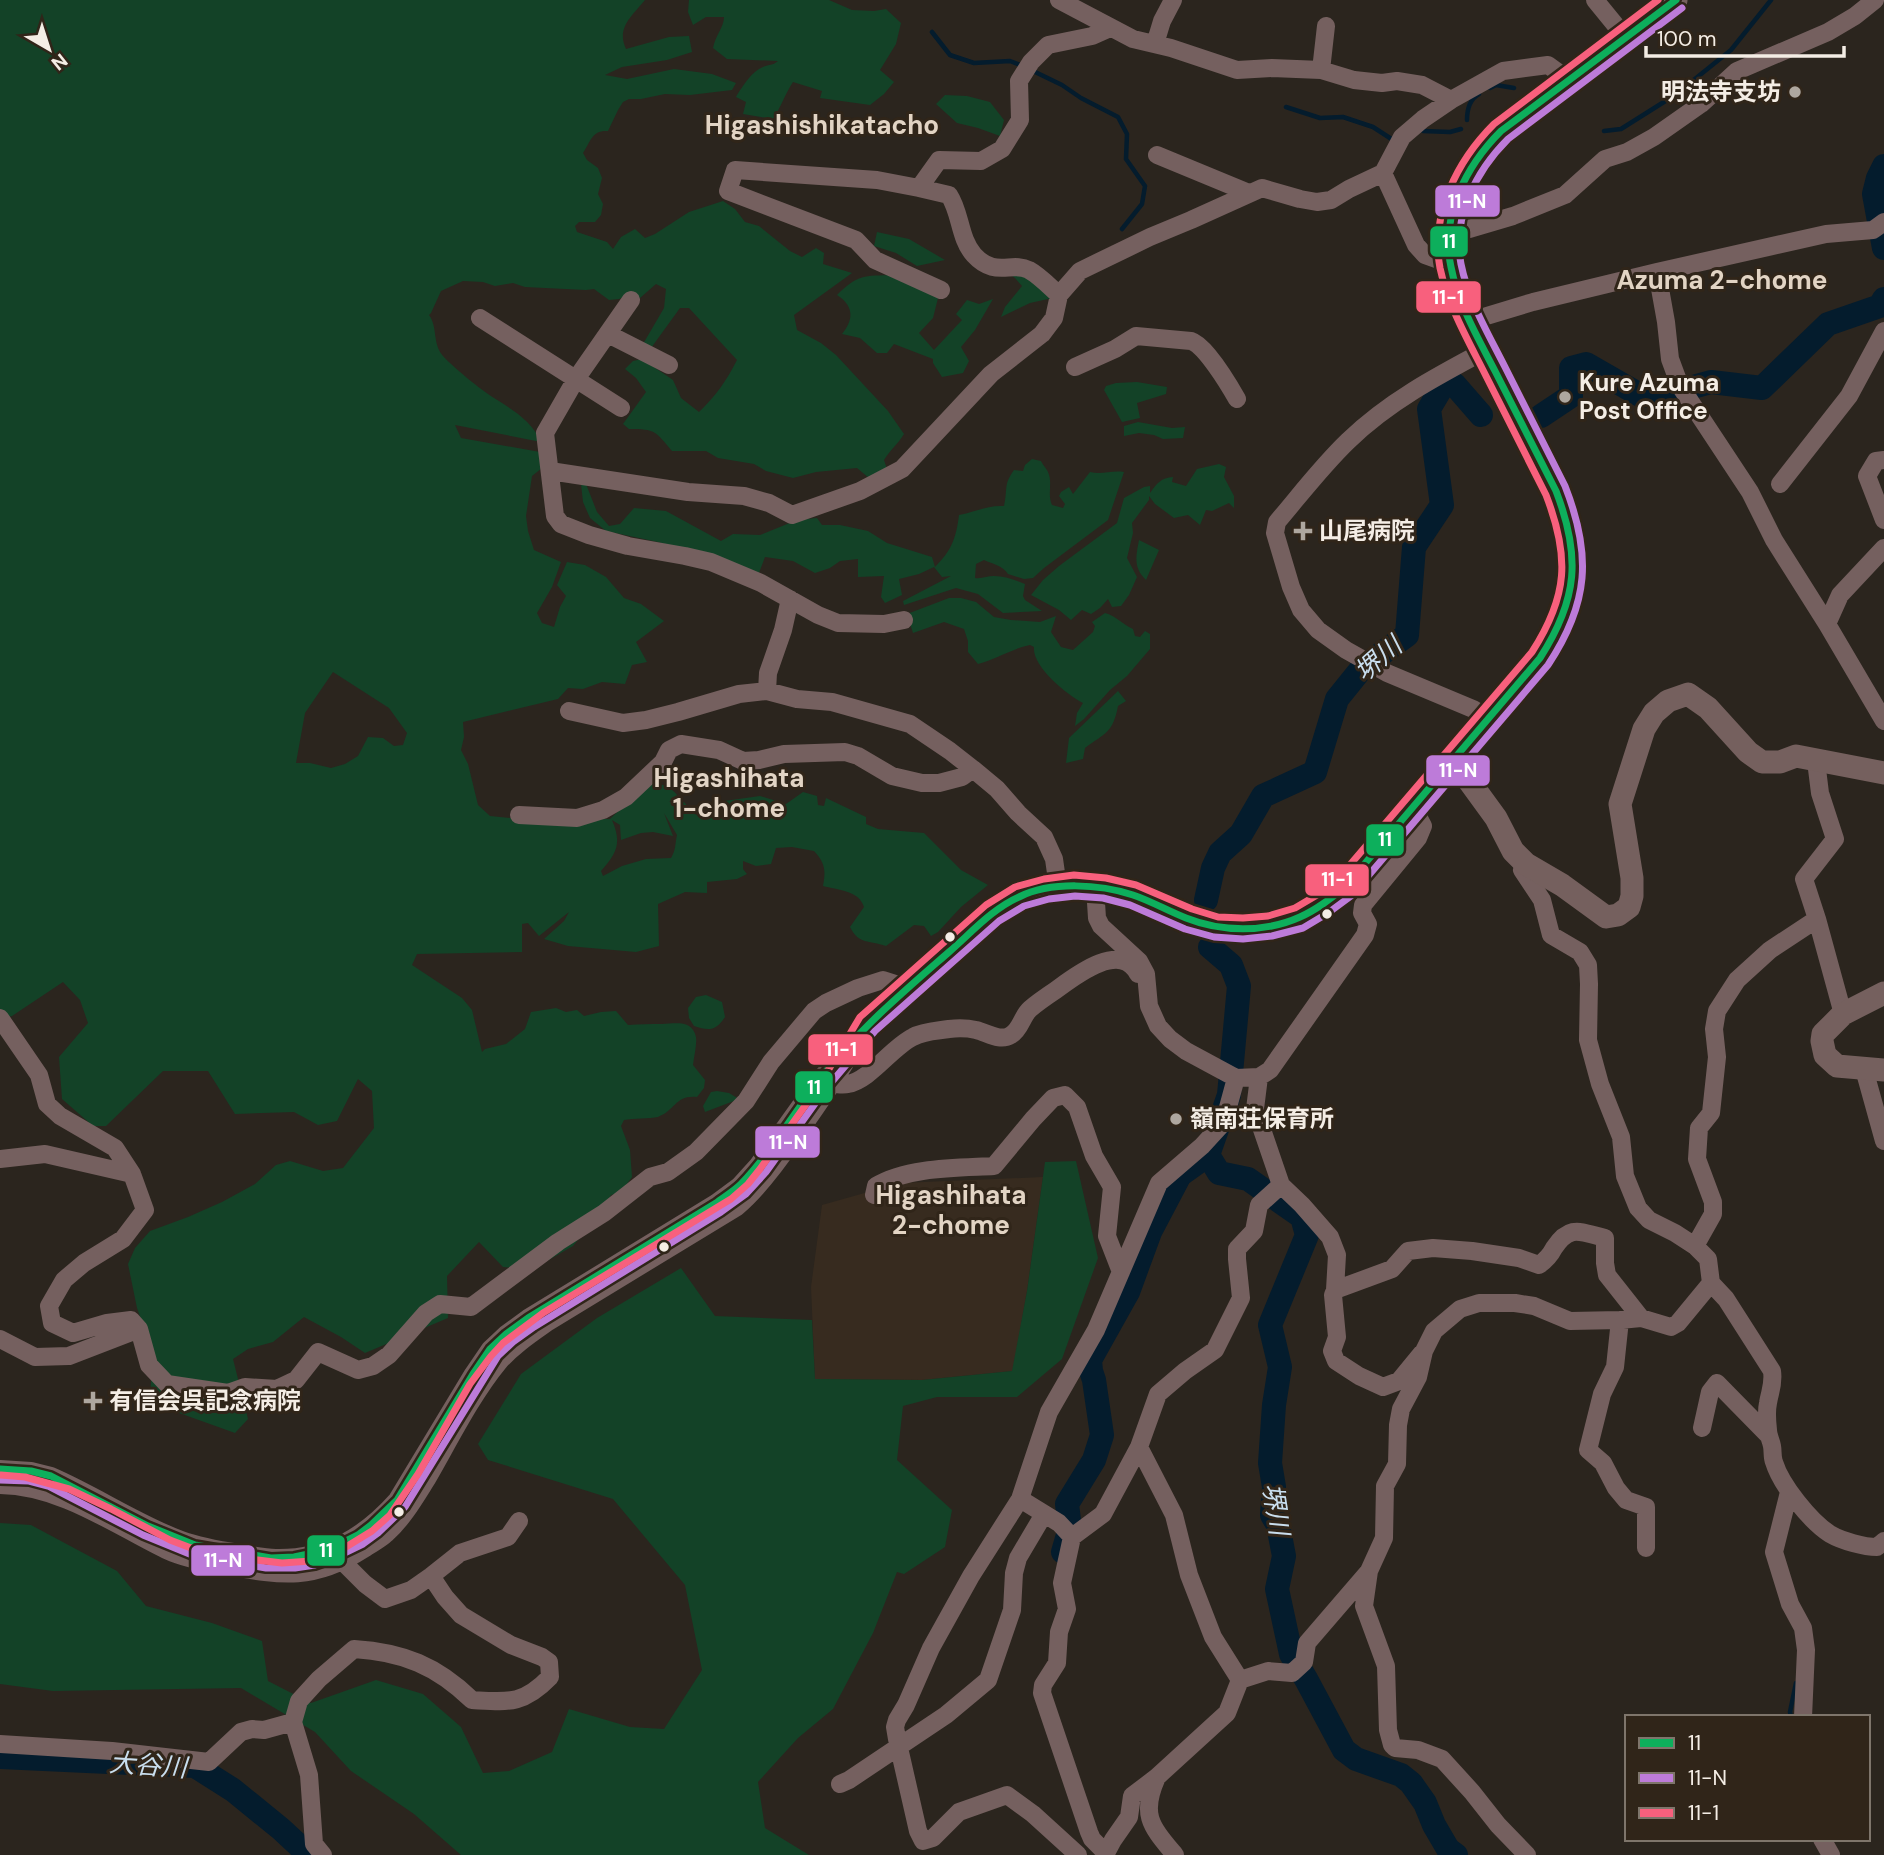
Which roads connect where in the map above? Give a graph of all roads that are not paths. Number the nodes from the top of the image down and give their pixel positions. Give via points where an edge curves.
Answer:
1 (1059, 0) edge
2 (1173, 0) edge
3 (1595, 0) edge
4 (1676, 0) edge
5 (1875, 0) edge
6 (1326, 26) dead end
7 (1110, 28) junction
8 (1626, 38) junction
9 (1156, 44) junction
10 (1321, 70) junction
11 (1570, 81) junction
12 (1451, 100) junction
13 (1157, 155) dead end
14 (1383, 173) junction
15 (919, 188) junction
16 (1249, 192) junction
17 (1880, 225) edge
18 (1450, 227) junction
19 (1450, 264) junction
20 (1657, 272) junction
21 (941, 290) dead end
22 (1059, 295) junction
23 (631, 300) dead end
24 (480, 318) dead end
25 (1471, 321) junction
26 (1884, 331) edge
27 (608, 334) junction
28 (1486, 350) junction
29 (669, 365) dead end
30 (1075, 367) dead end
31 (576, 379) junction
32 (1237, 399) dead end
33 (621, 408) dead end
34 (1884, 460) edge
35 (550, 471) junction
36 (1780, 484) dead end
37 (1884, 520) edge
38 (1884, 548) edge
39 (790, 599) junction
40 (904, 620) dead end
41 (1827, 624) junction
42 (767, 691) junction
43 (569, 711) dead end
44 (1488, 718) junction
45 (1884, 721) edge
46 (1453, 759) junction
47 (1816, 761) junction
48 (973, 769) junction
49 (1884, 773) edge
50 (1413, 807) junction
51 (519, 814) dead end
52 (1526, 863) junction
53 (1058, 887) junction
54 (1095, 887) junction
55 (1817, 919) junction
56 (908, 988) junction
57 (1884, 993) edge
58 (1148, 994) junction
59 (1843, 1014) junction
60 (0, 1018) edge
61 (869, 1024) junction
62 (1874, 1070) edge
63 (1259, 1077) junction
64 (1236, 1078) junction
65 (832, 1084) junction
66 (1884, 1141) edge
67 (0, 1159) edge
68 (132, 1174) junction
69 (1281, 1185) junction
70 (874, 1195) dead end
71 (1695, 1246) junction
72 (1121, 1272) junction
73 (1711, 1283) junction
74 (1335, 1290) junction
75 (1642, 1318) junction
76 (1620, 1320) junction
77 (139, 1329) junction
78 (0, 1339) edge
79 (1424, 1351) junction
80 (1702, 1428) dead end
81 (1768, 1435) junction
82 (1139, 1447) junction
83 (0, 1469) edge
84 (0, 1485) edge
85 (1789, 1492) junction
86 (1020, 1499) junction
87 (1044, 1514) junction
88 (520, 1521) dead end
89 (1072, 1537) junction
90 (1884, 1541) edge
91 (1646, 1548) dead end
92 (343, 1562) junction
93 (1369, 1571) junction
94 (431, 1576) junction
95 (1240, 1680) junction
96 (1803, 1715) edge
97 (293, 1722) junction
98 (0, 1744) edge
99 (899, 1747) junction
100 (1157, 1777) junction
101 (840, 1784) dead end
102 (1105, 1854) edge
103 (323, 1855) edge
104 (1078, 1855) edge
105 (1175, 1855) edge
106 (1527, 1855) edge

1 - 7 street
2 - 9 street
3 - 8 street
4 - 8 main road
5 - 18 street via 1829,32 1737,71 1673,124 1627,152 1605,159 1556,199 1469,229
6 - 10 street
7 - 9 street
7 - 15 street via 1048,45 1019,81 1020,120 1002,149 981,161 939,160
8 - 11 main road
9 - 10 street via 1237,70
10 - 12 street via 1354,80 1423,85
11 - 12 street via 1548,65 1503,71
11 - 18 main road via 1501,131 1483,150 1466,175
12 - 14 street via 1402,137
13 - 16 street
14 - 16 street via 1331,200 1317,202 1262,188
14 - 19 street via 1416,245 1425,255
15 - 21 street via 877,180 735,170 728,191 856,240 875,260
15 - 22 street via 949,195 965,240 986,265 1029,270
16 - 22 street via 1080,271
17 - 20 street
18 - 19 main road
19 - 25 main road
20 - 25 street
20 - 41 street via 1670,359 1680,386 1750,492
22 - 35 street via 1054,318 1042,334 991,374 902,468 819,507 792,515 744,496
23 - 27 street
24 - 31 street
25 - 28 main road
26 - 36 street via 1849,397
27 - 29 street
27 - 31 street
28 - 44 main road via 1565,512 1573,569 1559,626 1540,658
28 - 44 street via 1428,381 1348,441 1277,522 1275,533 1301,610 1318,630 1387,673
30 - 32 street via 1136,336 1191,341 1213,362
31 - 33 street
31 - 35 street via 545,433
34 - 37 street via 1876,461 1867,476
35 - 39 street via 555,516 561,524 628,546 711,562
38 - 41 street via 1840,595
39 - 40 street via 838,623
39 - 42 street
41 - 45 street
42 - 43 street via 623,723
42 - 48 street via 832,702 910,724
44 - 46 main road
46 - 50 street
46 - 52 main road via 1496,818 1513,851
47 - 49 main road
47 - 52 main road via 1796,756 1762,762 1688,694 1668,701 1644,729 1620,804 1632,878 1629,907 1606,917
47 - 55 street via 1820,793 1835,839 1804,879
48 - 51 street via 962,777 922,783 892,776 859,755 845,752 743,761 719,750 681,744 669,750 663,762 626,797 603,810 577,818
48 - 53 street via 1044,837 1054,859
50 - 54 street via 1343,888 1299,918 1270,926 1216,927 1133,895
50 - 63 street via 1423,826 1363,905 1368,924 1364,935 1270,1070
52 - 71 street via 1522,870 1542,900 1551,935 1580,952 1588,965 1588,1040 1621,1137 1625,1176 1638,1208 1649,1220
53 - 54 street
53 - 56 street via 1020,896 993,913
54 - 58 street via 1097,918 1139,961
55 - 59 street
55 - 71 street via 1770,950 1737,980 1717,1011 1711,1113 1699,1128 1697,1159 1713,1214
56 - 61 street
56 - 77 street via 883,980 814,1011 771,1062 746,1101 695,1152 668,1172 650,1177 471,1307 440,1304 426,1313 389,1355 373,1366 358,1370 318,1352 296,1380 276,1389 245,1387 228,1393 167,1384 149,1365
57 - 59 main road
58 - 64 street via 1158,1026 1170,1039
58 - 65 street via 1143,993 1139,975 1129,963 1115,959 1099,963 1027,1011 1010,1036 998,1038 959,1028 930,1031 913,1037 872,1072 850,1084
59 - 62 main road via 1824,1034 1825,1055 1837,1066
60 - 68 street via 38,1075 47,1104 115,1148
61 - 65 street
61 - 83 street via 816,1084 739,1186 528,1318 490,1349 397,1500 362,1534 335,1549 274,1559 204,1547 51,1476
62 - 66 street
63 - 64 street
63 - 69 street via 1255,1109
64 - 72 street via 1224,1122 1159,1183
65 - 92 street via 768,1175 737,1207 548,1322 500,1361 402,1518
67 - 68 street via 45,1154
68 - 77 street via 145,1210 123,1239 64,1280 49,1306 52,1323 73,1333 131,1320
69 - 74 street via 1330,1237 1337,1255
69 - 82 street via 1259,1205 1254,1231 1237,1249 1241,1298 1215,1350 1158,1394
70 - 72 street via 876,1186 889,1179 994,1166 1053,1098 1065,1095 1077,1107 1094,1156 1112,1187 1107,1236
71 - 73 street via 1708,1259
72 - 86 street via 1096,1330 1049,1412
73 - 75 street via 1671,1327
73 - 81 street via 1726,1298 1772,1371
74 - 75 street via 1392,1269 1408,1251 1472,1251 1539,1265 1563,1236 1573,1231 1605,1238 1607,1275
74 - 79 street via 1338,1337 1332,1350 1336,1361 1383,1387 1399,1381
75 - 76 street
76 - 79 street via 1570,1321 1534,1306 1479,1303 1460,1309 1434,1331
76 - 91 street via 1615,1367 1602,1394 1588,1450 1604,1463 1626,1500 1646,1507
77 - 78 street via 69,1356 35,1357
79 - 93 street via 1418,1377 1401,1409 1397,1464 1385,1486 1384,1538
80 - 81 street via 1710,1392 1717,1383
81 - 85 street via 1774,1462
82 - 89 street via 1103,1514
82 - 95 street via 1174,1515 1189,1575 1213,1637
84 - 92 street via 58,1496 191,1559 270,1574 294,1574
85 - 90 street via 1831,1534 1866,1547
85 - 96 street via 1774,1552 1807,1650
86 - 87 street
86 - 99 street via 931,1648 897,1720
87 - 89 street
87 - 99 street via 1018,1558 1012,1610 988,1680
88 - 94 street via 508,1537 460,1553
89 - 102 street via 1062,1583 1067,1609 1059,1632 1057,1663 1042,1693 1089,1832
92 - 94 street via 386,1599
93 - 95 street via 1307,1643 1304,1662 1292,1672 1268,1671
93 - 106 street via 1364,1606 1386,1666 1392,1745 1442,1759
94 - 97 street via 461,1615 549,1662 550,1677 536,1691 511,1702 472,1700 453,1682 412,1660 354,1649 299,1701
95 - 100 street via 1227,1713
97 - 98 street via 241,1732 209,1762
97 - 103 street via 309,1775 314,1844
99 - 101 street
99 - 104 street via 923,1841 933,1838 958,1812 1007,1795
100 - 102 street via 1132,1796 1129,1817
100 - 105 street via 1150,1794 1149,1818

